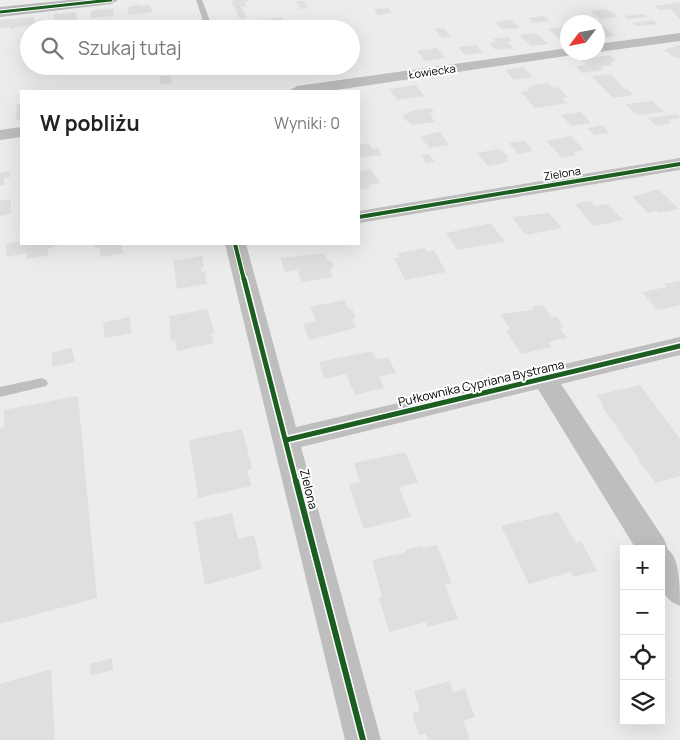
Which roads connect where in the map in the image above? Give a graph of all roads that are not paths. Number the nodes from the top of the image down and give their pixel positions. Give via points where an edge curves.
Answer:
1 (111, 0) edge
2 (199, 0) edge
3 (0, 12) edge
4 (207, 20) edge
5 (680, 37) edge
6 (605, 47) edge
7 (560, 53) edge
8 (304, 90) edge
9 (20, 132) edge
10 (0, 135) edge
11 (673, 165) edge
12 (680, 180) edge
13 (360, 217) edge
14 (235, 245) edge
15 (680, 346) edge
16 (544, 378) junction
17 (42, 383) dead end
18 (0, 392) edge
19 (286, 440) junction
20 (650, 545) edge
21 (665, 568) edge
22 (680, 591) edge
23 (362, 740) edge

1 - 3 street
2 - 4 lane
5 - 6 street
7 - 8 street, Łowiecka
9 - 10 street
11 - 12 street
11 - 13 street, Zielona
14 - 19 street, Zielona
15 - 16 street, Pułkownika Cypriana Bystrama
16 - 19 street, Pułkownika Cypriana Bystrama
16 - 20 street, Pułkownika Cypriana Bystrama
17 - 18 lane
19 - 23 street, Zielona
21 - 22 street

